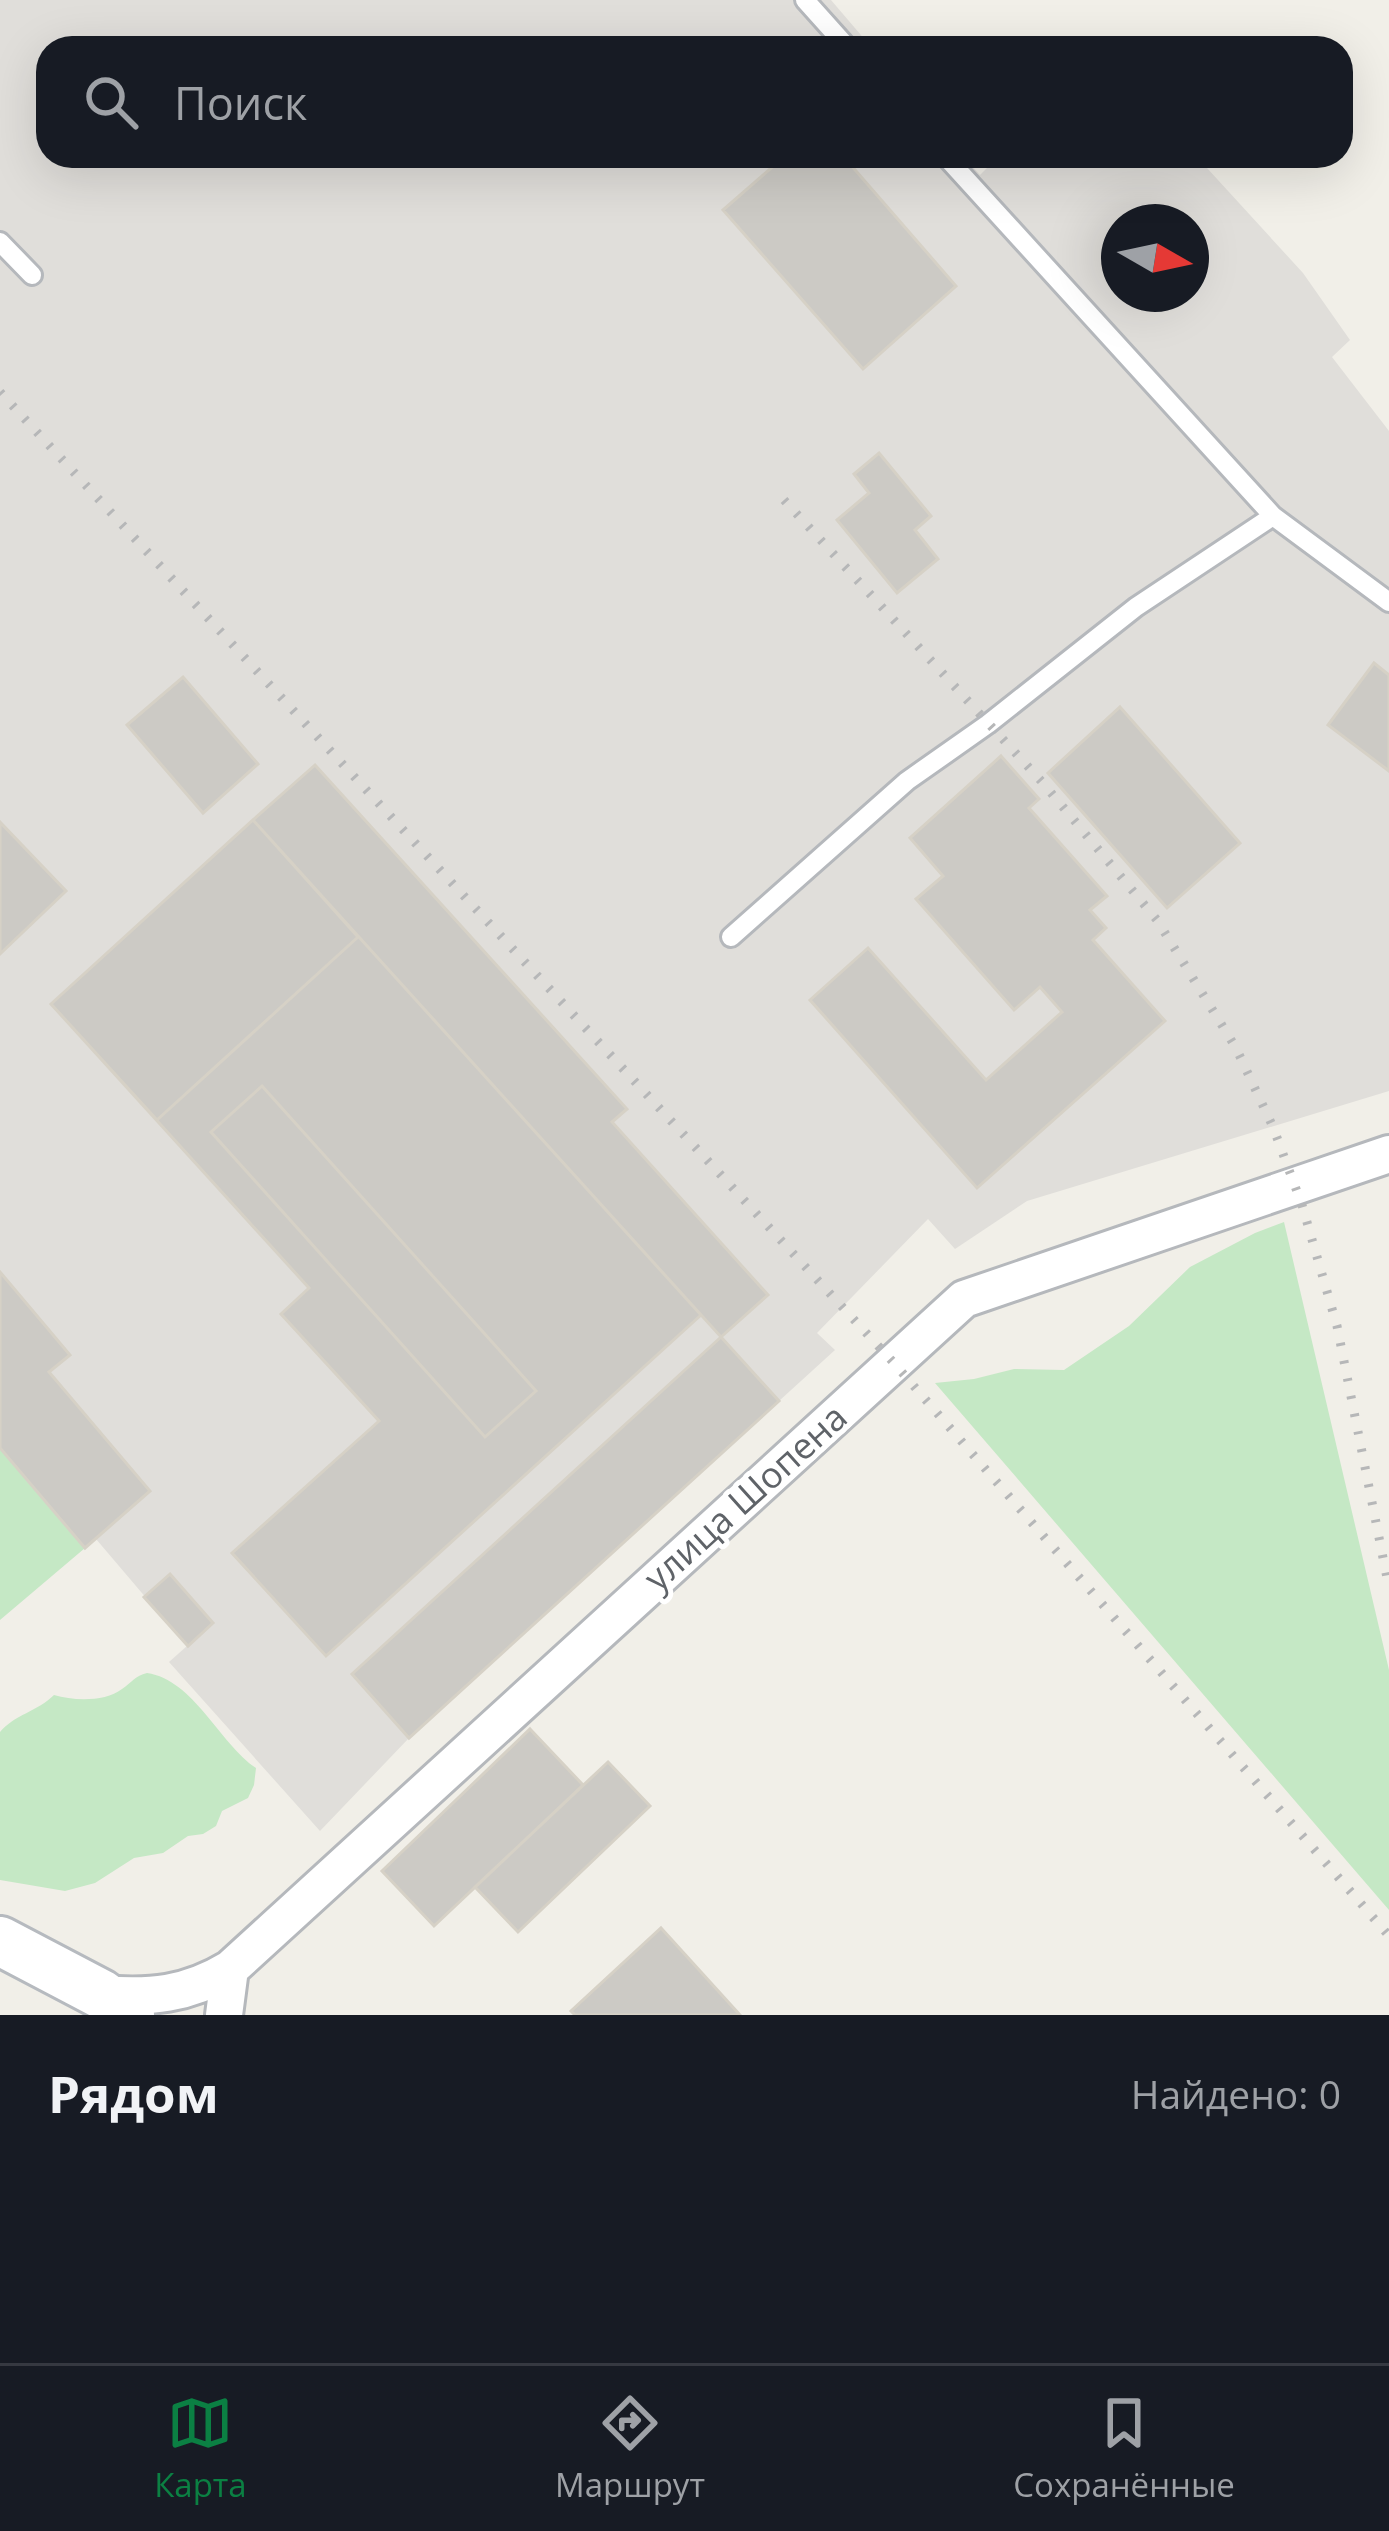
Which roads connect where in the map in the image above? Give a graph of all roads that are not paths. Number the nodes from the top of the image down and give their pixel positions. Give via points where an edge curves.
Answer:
1 (805, 0) edge
2 (837, 36) edge
3 (956, 168) edge
4 (0, 242) edge
5 (32, 275) dead end
6 (1273, 516) junction
7 (1389, 602) edge
8 (731, 937) dead end
9 (1389, 1154) edge
10 (0, 1941) edge
11 (230, 1969) junction
12 (115, 2004) edge
13 (224, 2015) edge

1 - 2 lane
3 - 6 lane
4 - 5 lane
6 - 7 lane
6 - 8 lane via 1136,607 907,782
9 - 11 street, улица Шопена via 964,1299
10 - 12 main road
11 - 12 street, улица Шопена via 205,1984
11 - 13 street

